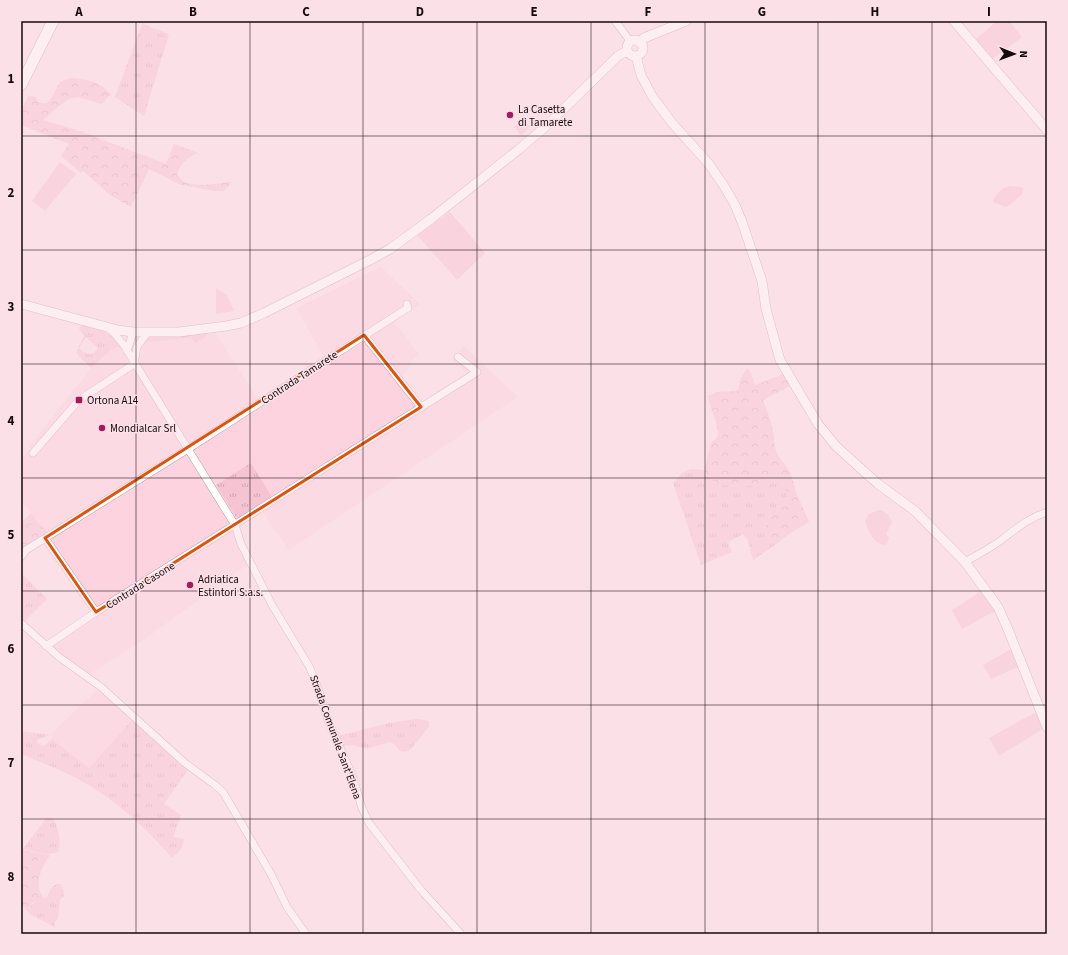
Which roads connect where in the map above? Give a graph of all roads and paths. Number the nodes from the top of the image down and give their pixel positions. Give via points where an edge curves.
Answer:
1 (45, 21) edge
2 (53, 21) edge
3 (615, 21) edge
4 (686, 21) edge
5 (954, 21) edge
6 (636, 42) junction
7 (627, 51) junction
8 (636, 56) junction
9 (21, 69) edge
10 (21, 85) edge
11 (1047, 130) edge
12 (21, 304) edge
13 (407, 304) dead end
14 (106, 326) junction
15 (133, 332) junction
16 (147, 333) junction
17 (364, 335) junction
18 (138, 348) junction
19 (127, 351) junction
20 (458, 357) dead end
21 (134, 364) junction
22 (421, 407) junction
23 (188, 449) junction
24 (33, 453) dead end
25 (1047, 512) edge
26 (235, 525) junction
27 (45, 538) junction
28 (21, 557) edge
29 (966, 562) junction
30 (96, 612) junction
31 (21, 623) edge
32 (46, 646) junction
33 (1047, 727) edge
34 (306, 934) edge
35 (461, 934) edge

1 - 9 highway
2 - 10 highway
3 - 6 street
4 - 6 main road
5 - 11 main road
6 - 7 main road via 628,46
6 - 8 main road via 642,47 642,52
7 - 8 main road
7 - 16 main road via 618,56 518,150 390,249 264,313 241,322 179,332
8 - 29 main road via 641,75 652,96 672,123 709,164 735,205 762,281 766,308 780,360 818,424 836,446 878,484 916,512
12 - 14 main road
13 - 17 street, Contrada Tamarete via 408,308
14 - 15 main road
14 - 19 street, Strada Comunale Sant'Elena
15 - 16 main road
15 - 18 street
15 - 19 street
16 - 18 street
17 - 22 street
17 - 23 street, Contrada Tamarete
18 - 21 street
19 - 21 street, Strada Comunale Sant'Elena
20 - 22 street, Contrada Casone via 477,372
21 - 23 street, Strada Comunale Sant'Elena
21 - 24 street via 79,400
22 - 26 street, Contrada Casone
23 - 26 street, Strada Comunale Sant'Elena
23 - 27 street, Contrada Tamarete
25 - 29 street via 1034,516
26 - 30 street, Contrada Casone
26 - 35 street, Strada Comunale Sant'Elena via 241,544 272,605 310,666 327,718 352,775 369,823 421,890
27 - 28 street, Contrada Tamarete via 26,550
27 - 30 street
29 - 33 main road via 998,607
30 - 32 street, Contrada Casone
31 - 32 street
32 - 34 street via 101,688 185,763 223,792 271,874 287,907

